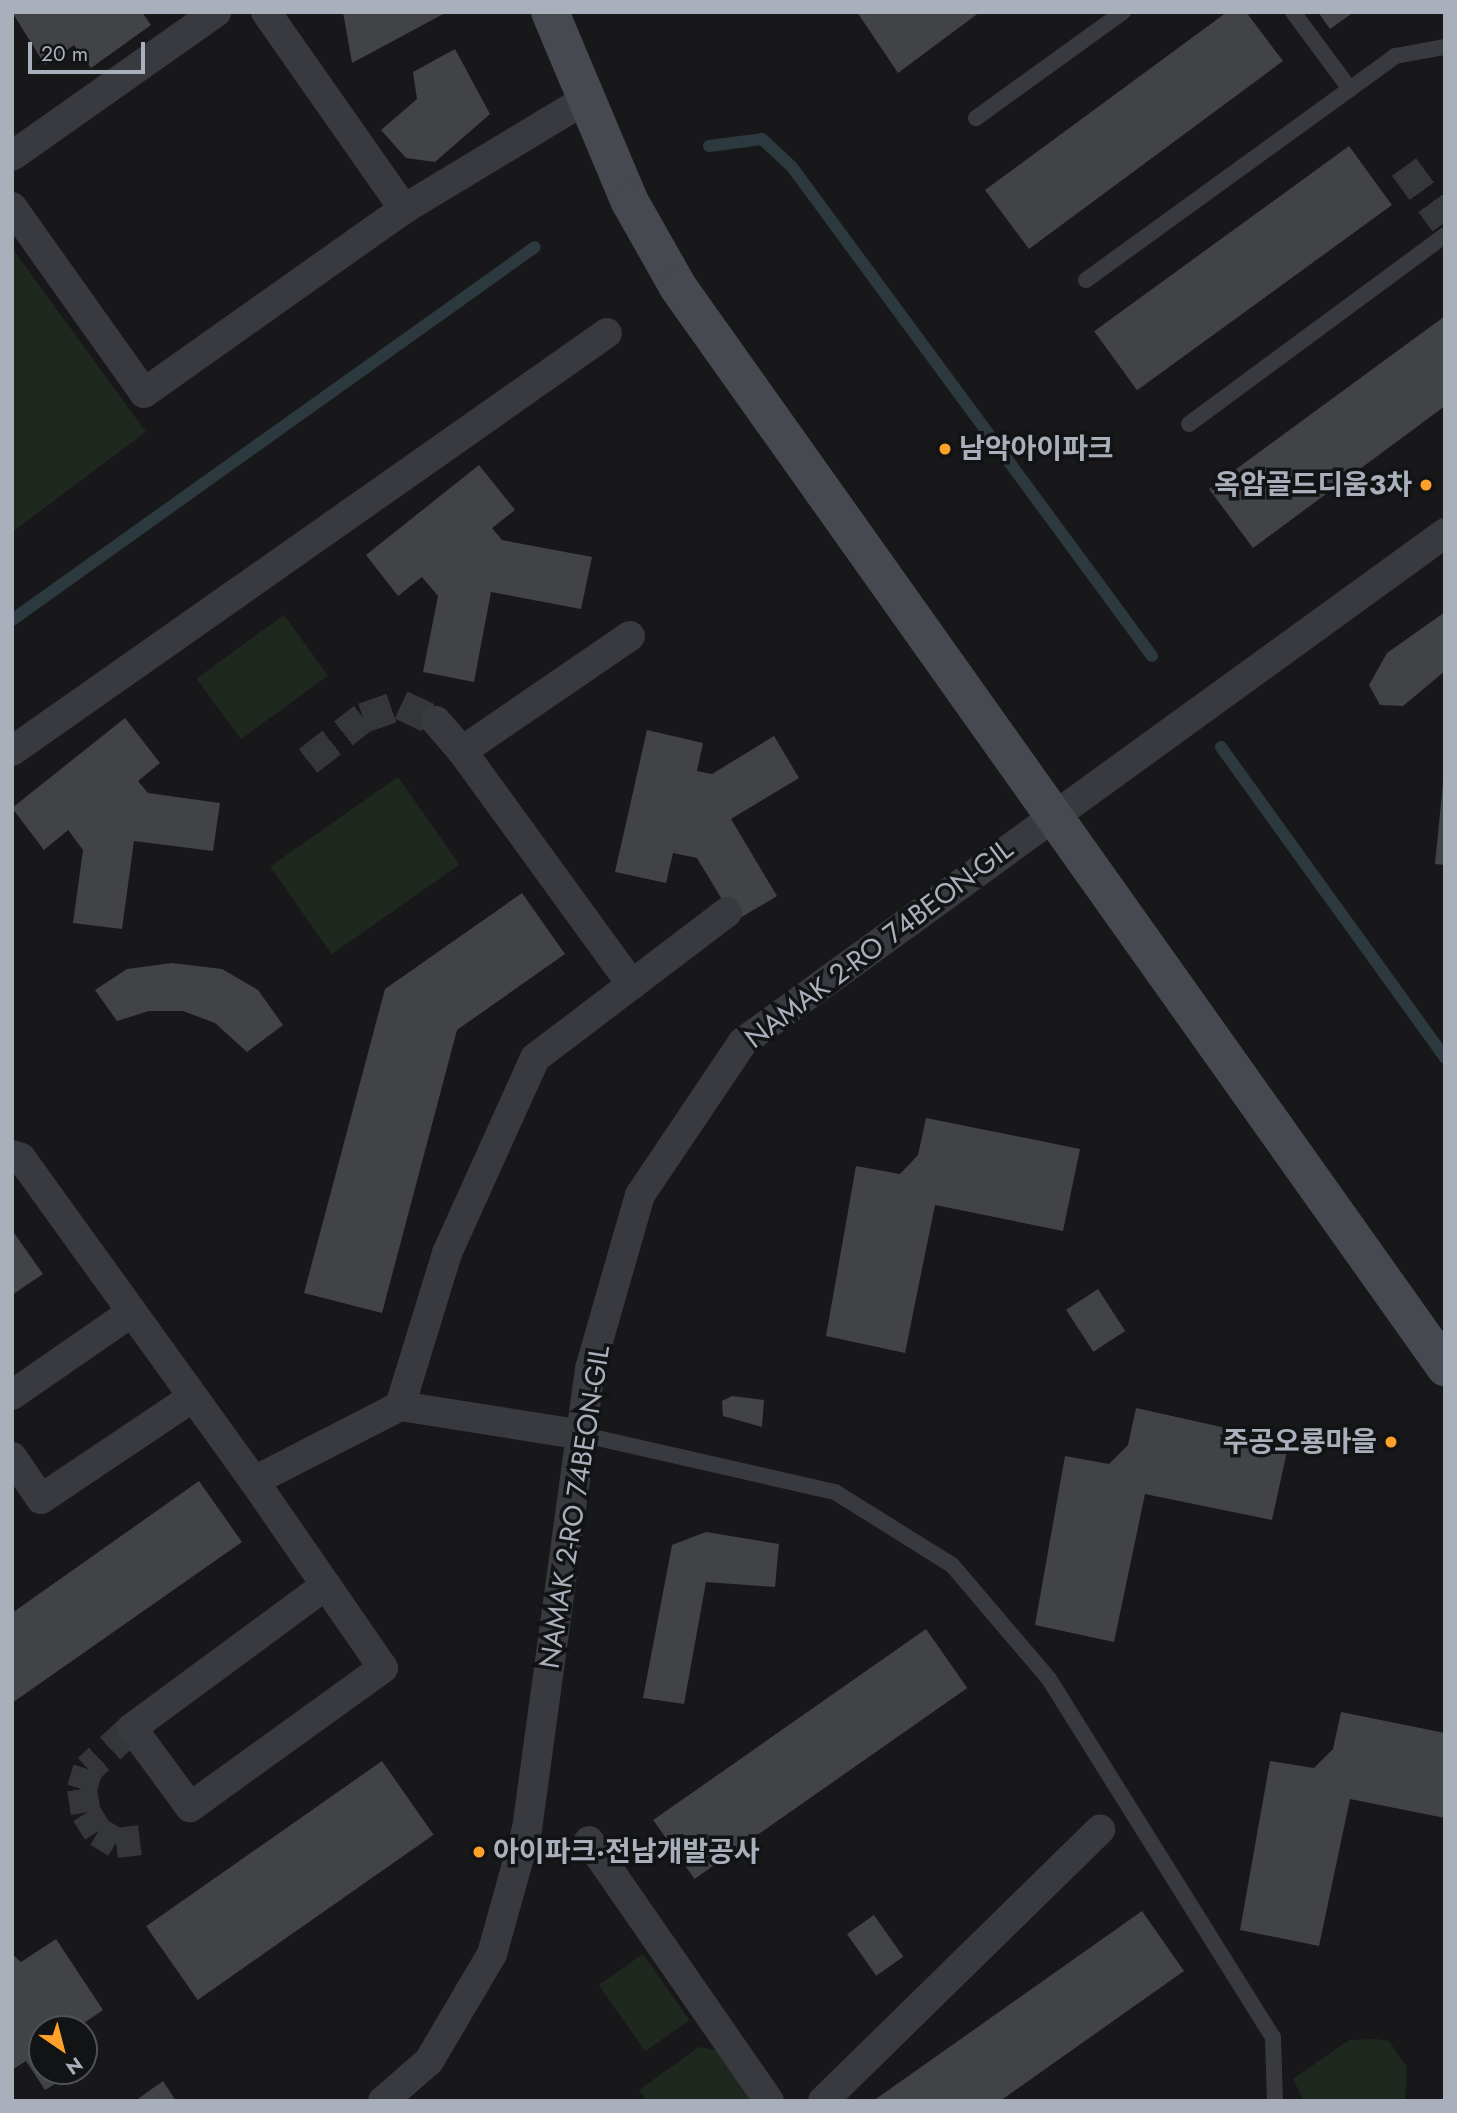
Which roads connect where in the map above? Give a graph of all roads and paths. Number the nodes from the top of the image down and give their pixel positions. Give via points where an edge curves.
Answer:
1 (216, 12) edge
2 (265, 12) edge
3 (550, 12) edge
4 (1123, 12) edge
5 (1293, 12) edge
6 (1445, 47) edge
7 (1350, 89) junction
8 (584, 100) junction
9 (976, 118) dead end
10 (12, 156) edge
11 (12, 207) edge
12 (404, 209) junction
13 (1445, 235) edge
14 (1086, 280) dead end
15 (607, 333) dead end
16 (1189, 424) dead end
17 (1445, 533) edge
18 (630, 636) dead end
19 (436, 720) tunnel mouth
20 (12, 751) edge
21 (462, 751) junction
22 (1056, 814) junction
23 (727, 912) dead end
24 (632, 985) junction
25 (12, 1155) edge
26 (131, 1312) junction
27 (1445, 1367) edge
28 (12, 1395) edge
29 (193, 1397) junction
30 (400, 1406) junction
31 (584, 1434) junction
32 (12, 1457) edge
33 (254, 1481) junction
34 (326, 1585) junction
35 (1100, 1830) dead end
36 (590, 1841) dead end
37 (383, 2101) edge
38 (769, 2101) edge
39 (823, 2101) edge
40 (1275, 2101) edge

1 - 10 street
2 - 12 street
3 - 8 street
4 - 9 lane
5 - 7 lane
6 - 7 lane via 1395,56
7 - 14 lane
8 - 12 street
8 - 22 street via 631,202 678,287
11 - 12 street via 144,393
13 - 16 lane
15 - 20 street
17 - 22 street, NAMAK 2-RO 74BEON-GIL via 1145,745
18 - 21 street
19 - 21 street
21 - 24 street
22 - 27 street
22 - 31 street, NAMAK 2-RO 74BEON-GIL via 743,1042 640,1195 590,1369
23 - 24 street
24 - 30 street via 535,1058 447,1253
25 - 26 street via 20,1158
26 - 28 street
26 - 29 street
29 - 32 street via 41,1499
29 - 33 street
30 - 31 street
30 - 33 street
31 - 37 street, NAMAK 2-RO 74BEON-GIL via 527,1829 492,1954 429,2061
31 - 40 lane via 835,1492 953,1565 1049,1679 1272,2037
33 - 34 street
34 - 34 street via 383,1668 190,1807 132,1728
35 - 39 street
36 - 38 street

